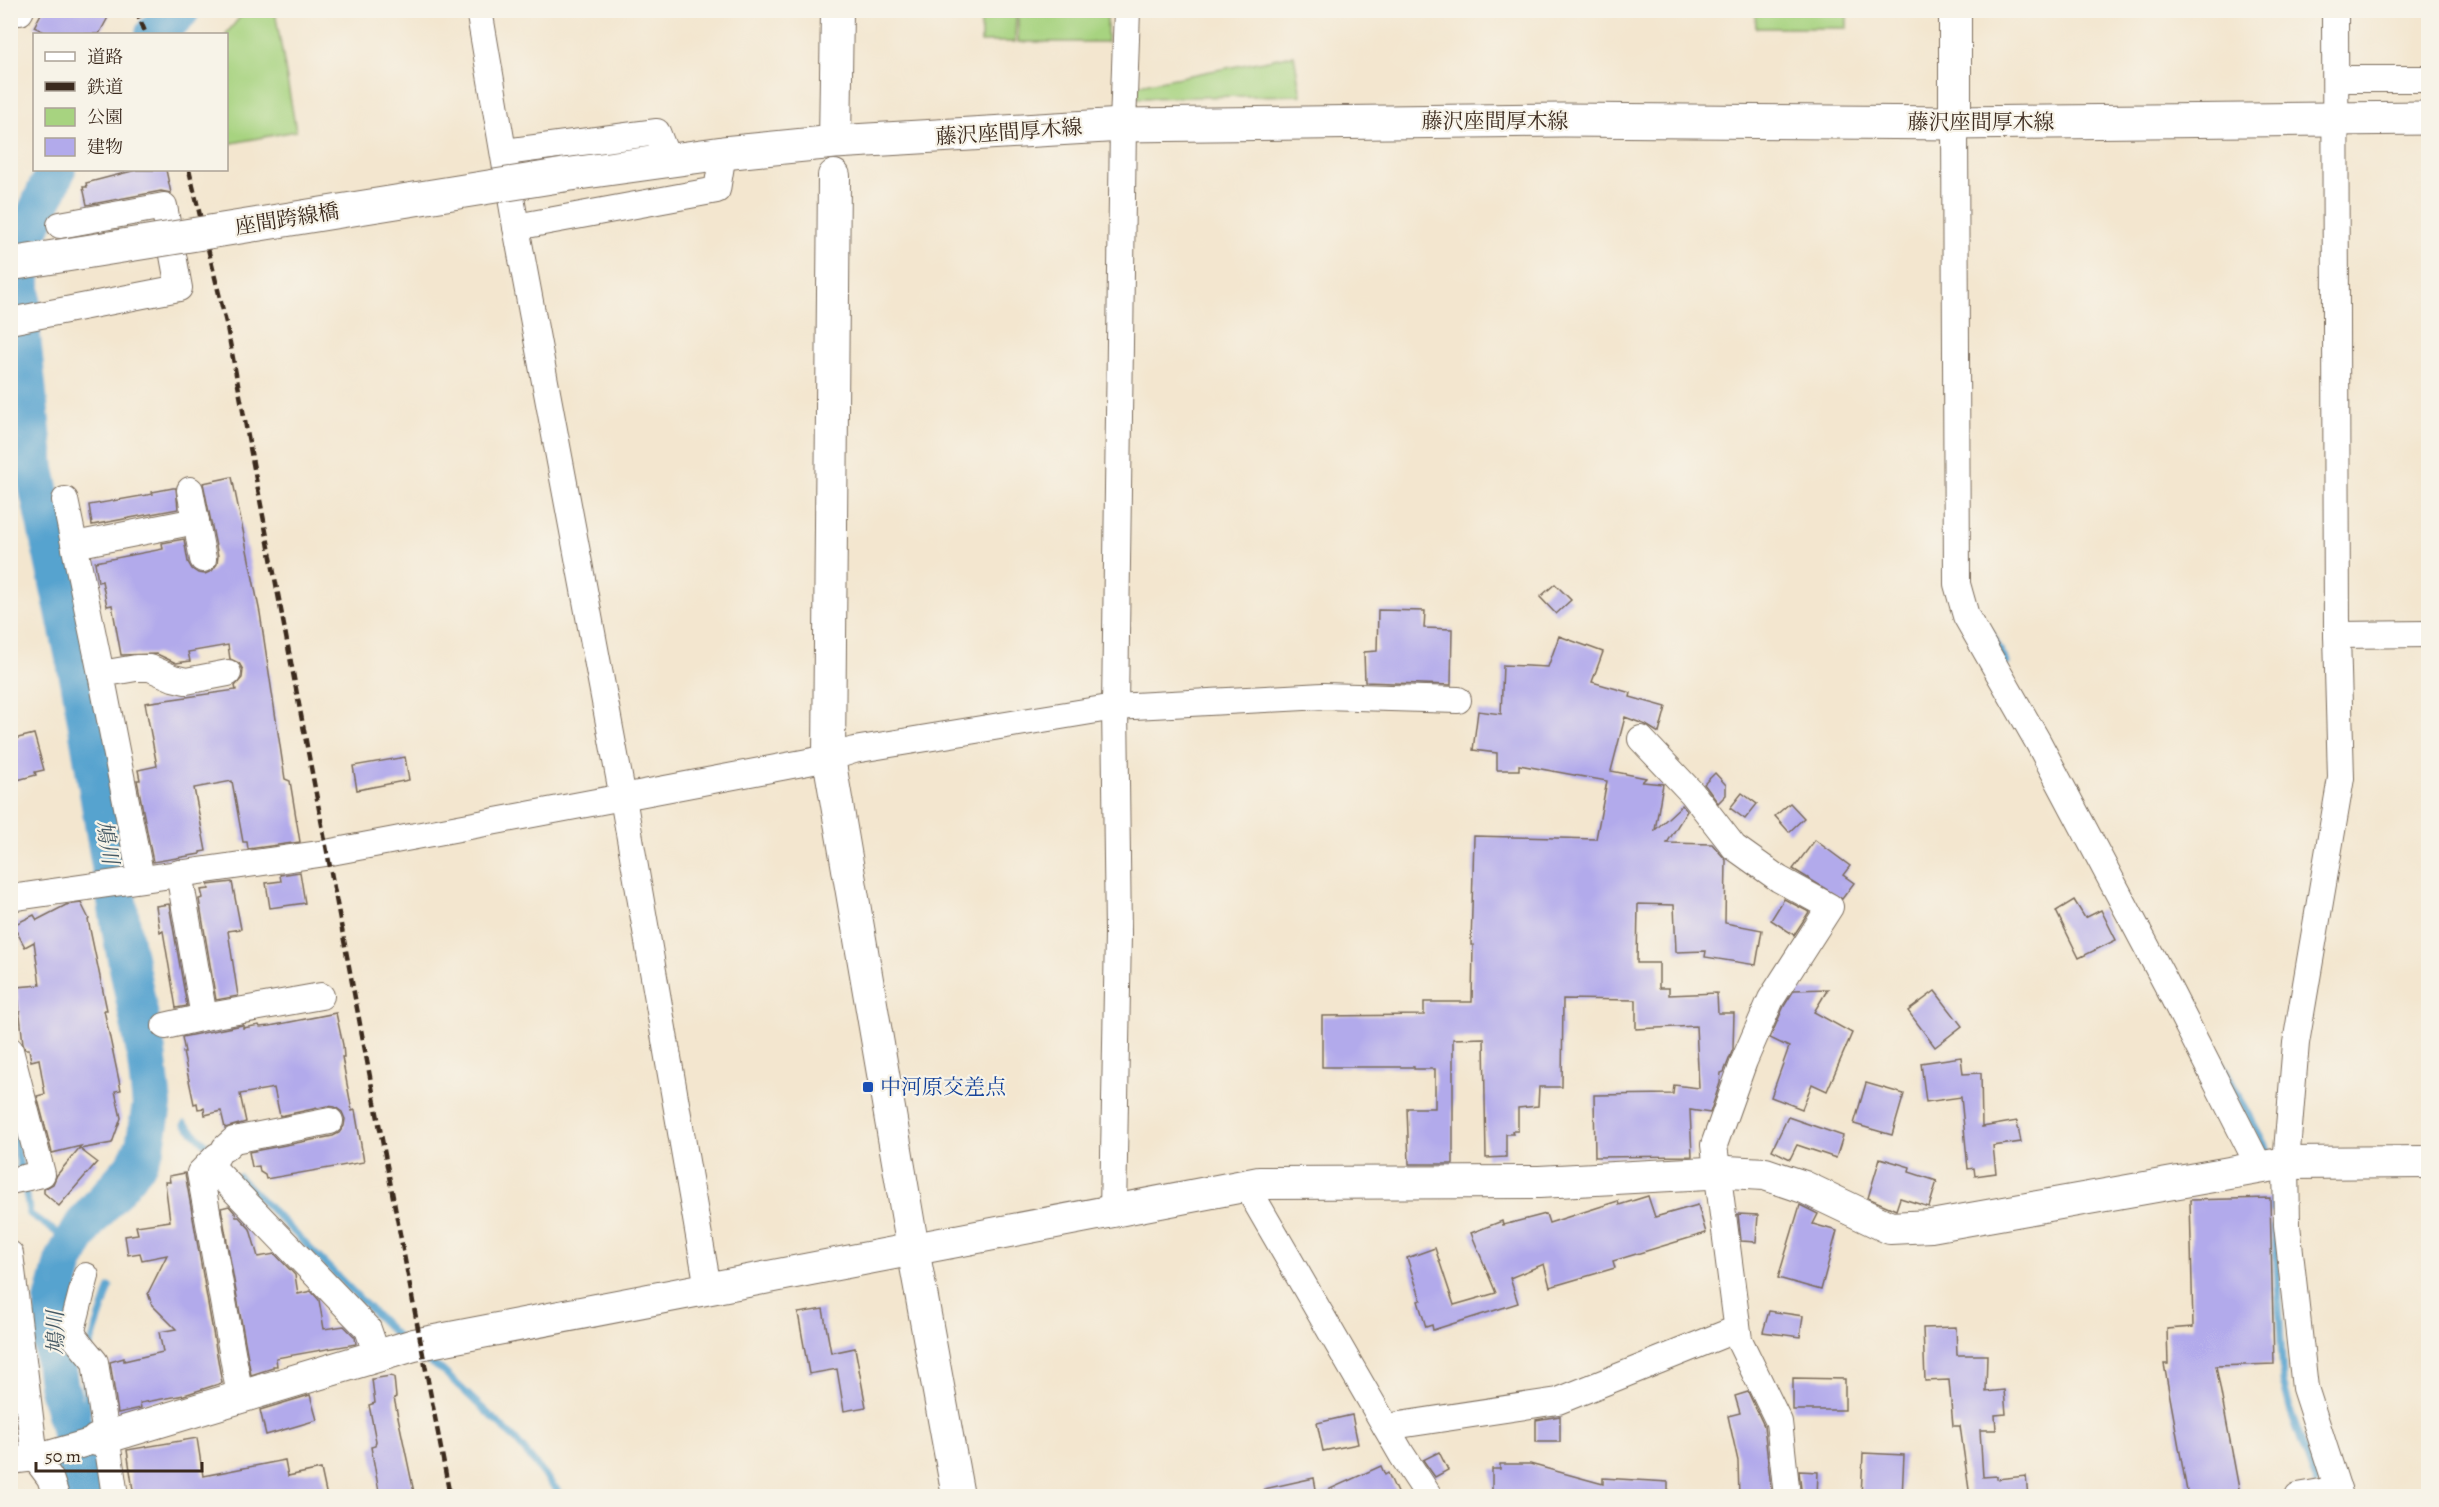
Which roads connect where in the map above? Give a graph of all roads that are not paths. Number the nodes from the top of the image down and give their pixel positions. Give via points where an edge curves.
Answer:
1 (479, 10) edge
2 (837, 10) edge
3 (1127, 10) edge
4 (1955, 10) edge
5 (2335, 10) edge
6 (2336, 79) junction
7 (2428, 79) edge
8 (2428, 118) edge
9 (2337, 119) junction
10 (1955, 123) junction
11 (1123, 124) junction
12 (835, 142) junction
13 (505, 152) junction
14 (723, 153) junction
15 (668, 160) junction
16 (564, 175) joint
17 (834, 176) joint
18 (60, 225) dead end
19 (516, 227) junction
20 (10, 264) edge
21 (10, 321) edge
22 (190, 490) dead end
23 (65, 500) dead end
24 (196, 521) junction
25 (75, 545) junction
26 (203, 559) dead end
27 (2428, 634) edge
28 (2337, 635) junction
29 (228, 673) dead end
30 (101, 674) junction
31 (1458, 699) dead end
32 (1115, 707) junction
33 (1641, 739) dead end
34 (829, 758) junction
35 (623, 798) junction
36 (179, 873) junction
37 (134, 879) junction
38 (10, 898) edge
39 (321, 996) dead end
40 (204, 1017) junction
41 (165, 1026) dead end
42 (10, 1050) edge
43 (330, 1121) dead end
44 (217, 1156) junction
45 (2428, 1162) edge
46 (2272, 1166) junction
47 (1717, 1172) junction
48 (21, 1178) edge
49 (1246, 1185) junction
50 (1113, 1212) junction
51 (913, 1249) junction
52 (10, 1254) edge
53 (86, 1276) dead end
54 (708, 1288) junction
55 (1737, 1329) junction
56 (395, 1350) junction
57 (240, 1396) junction
58 (1386, 1427) junction
59 (102, 1439) junction
60 (33, 1457) edge
61 (2339, 1493) edge
62 (56, 1497) edge
63 (115, 1497) edge
64 (958, 1497) edge
65 (1429, 1497) edge
66 (1787, 1497) edge
67 (2298, 1497) edge

1 - 13 street
2 - 12 street
3 - 11 street
4 - 10 street
5 - 6 street
6 - 7 street
6 - 9 street
8 - 9 main road, 藤沢座間厚木線
9 - 10 main road, 藤沢座間厚木線
9 - 28 street
10 - 11 main road, 藤沢座間厚木線 via 1552,120
10 - 46 street via 1957,584 1966,615 2162,977
11 - 12 main road, 藤沢座間厚木線
11 - 32 street
12 - 14 main road, 藤沢座間厚木線
12 - 17 street
13 - 15 street via 657,132
13 - 19 street
14 - 15 main road, 藤沢座間厚木線
14 - 19 street via 717,190
15 - 16 main road, 藤沢座間厚木線
16 - 20 main road, 座間跨線橋, bridge
17 - 34 street
18 - 21 street via 164,206 179,288
19 - 35 street
22 - 24 street
23 - 25 street
24 - 25 street
24 - 26 street
25 - 30 street
27 - 28 street
28 - 46 street via 2341,778
29 - 30 street via 186,681 150,668
30 - 37 street
31 - 32 street via 1323,696
32 - 34 street via 854,750
32 - 50 street via 1118,933
33 - 47 street via 1692,793 1734,847 1779,879 1830,907 1771,999 1744,1061 1714,1145
34 - 35 street
34 - 51 street
35 - 36 street via 326,853
35 - 54 street
36 - 37 street
36 - 40 street
37 - 38 street
39 - 40 street
40 - 41 street
42 - 48 street via 42,1174
43 - 44 street via 234,1140
44 - 56 street via 368,1329
44 - 57 street via 200,1173
45 - 46 street
46 - 47 street via 1930,1226 1890,1228 1804,1187 1765,1174
46 - 61 street via 2286,1225 2305,1388
47 - 49 street via 1539,1182
47 - 55 street
49 - 50 street
49 - 58 street
50 - 51 street
51 - 54 street
51 - 64 street
52 - 60 street
53 - 59 street via 72,1330 87,1352
54 - 56 street
55 - 58 street via 1558,1401
55 - 66 street via 1779,1422
56 - 57 street
57 - 59 street
58 - 65 street
59 - 60 street
59 - 63 street
60 - 62 street via 51,1478
61 - 67 street

